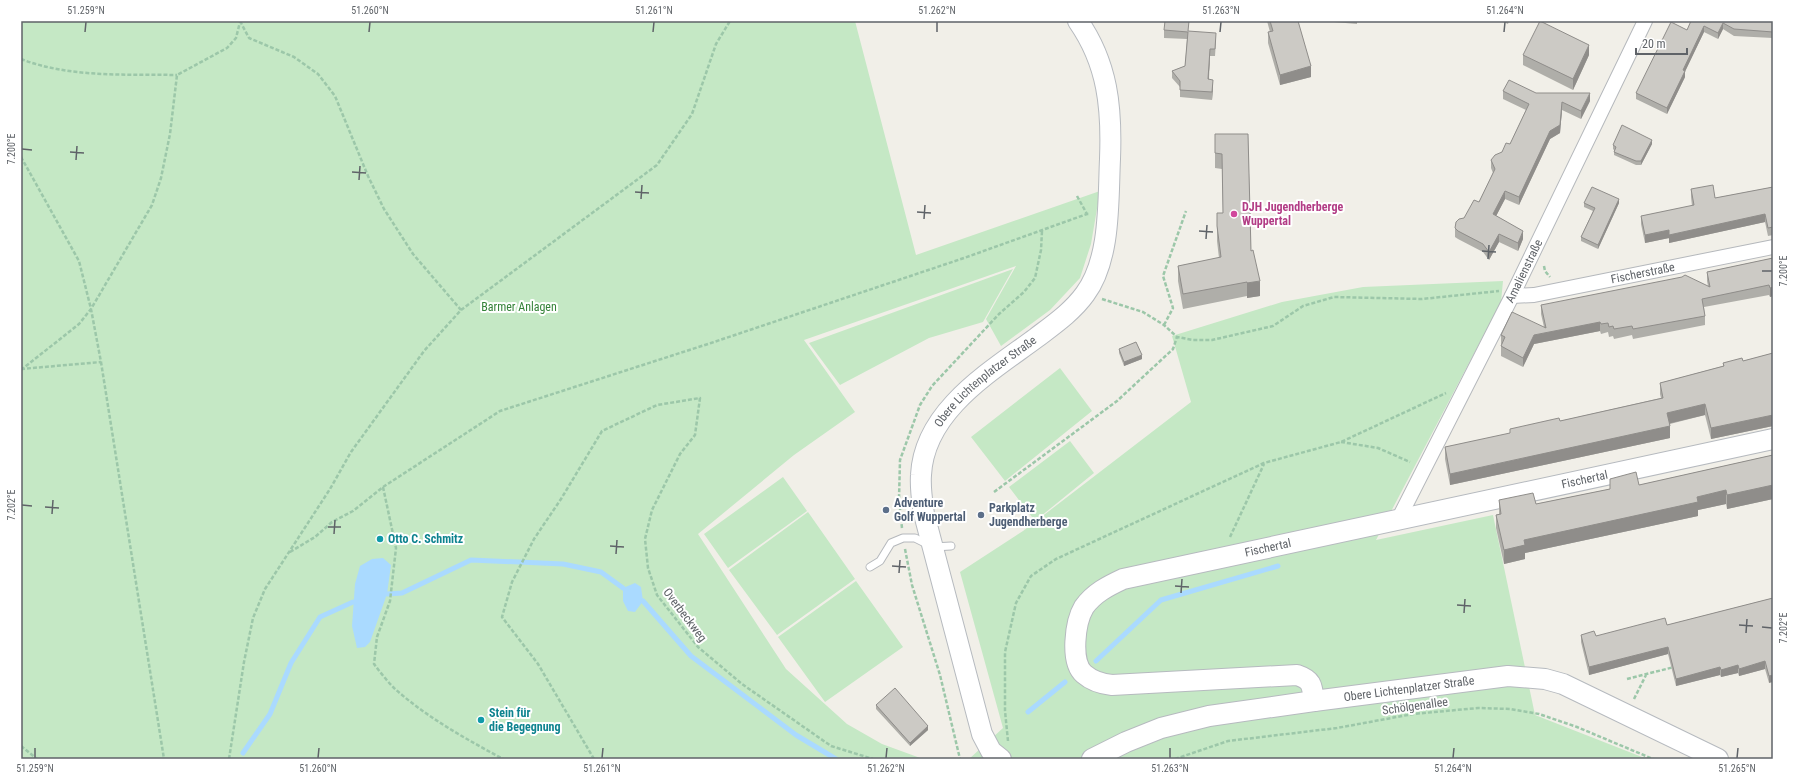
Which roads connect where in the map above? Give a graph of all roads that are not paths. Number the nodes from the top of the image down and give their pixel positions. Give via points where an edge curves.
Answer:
1 (1078, 21) edge
2 (1645, 21) edge
3 (1773, 247) edge
4 (1512, 296) junction
5 (1773, 439) edge
6 (1398, 520) junction
7 (942, 547) junction
8 (870, 567) dead end
9 (1314, 701) junction
10 (1005, 753) edge
11 (1092, 759) edge
12 (1718, 759) edge

1 - 7 main road, Obere Lichtenplatzer Straße via 1097,55 1106,80 1110,110 1108,217 1102,254 1096,275 1085,294 1067,313 962,396 933,434 925,452 921,492
2 - 4 street, Amalienstraße
3 - 4 street, Fischerstraße via 1534,295
4 - 6 street, Amalienstraße
5 - 6 main road, Fischertal
6 - 9 main road, Fischertal via 1123,579 1104,588 1084,607 1078,622 1075,636 1078,664 1084,674 1100,683 1112,685 1297,675 1311,683
7 - 8 lane via 915,538 895,539 880,561
7 - 10 main road, Obere Lichtenplatzer Straße via 982,734 991,751
9 - 11 main road, Obere Lichtenplatzer Straße via 1210,716 1162,728
9 - 12 main road, Obere Lichtenplatzer Straße via 1508,676 1545,680 1563,684

